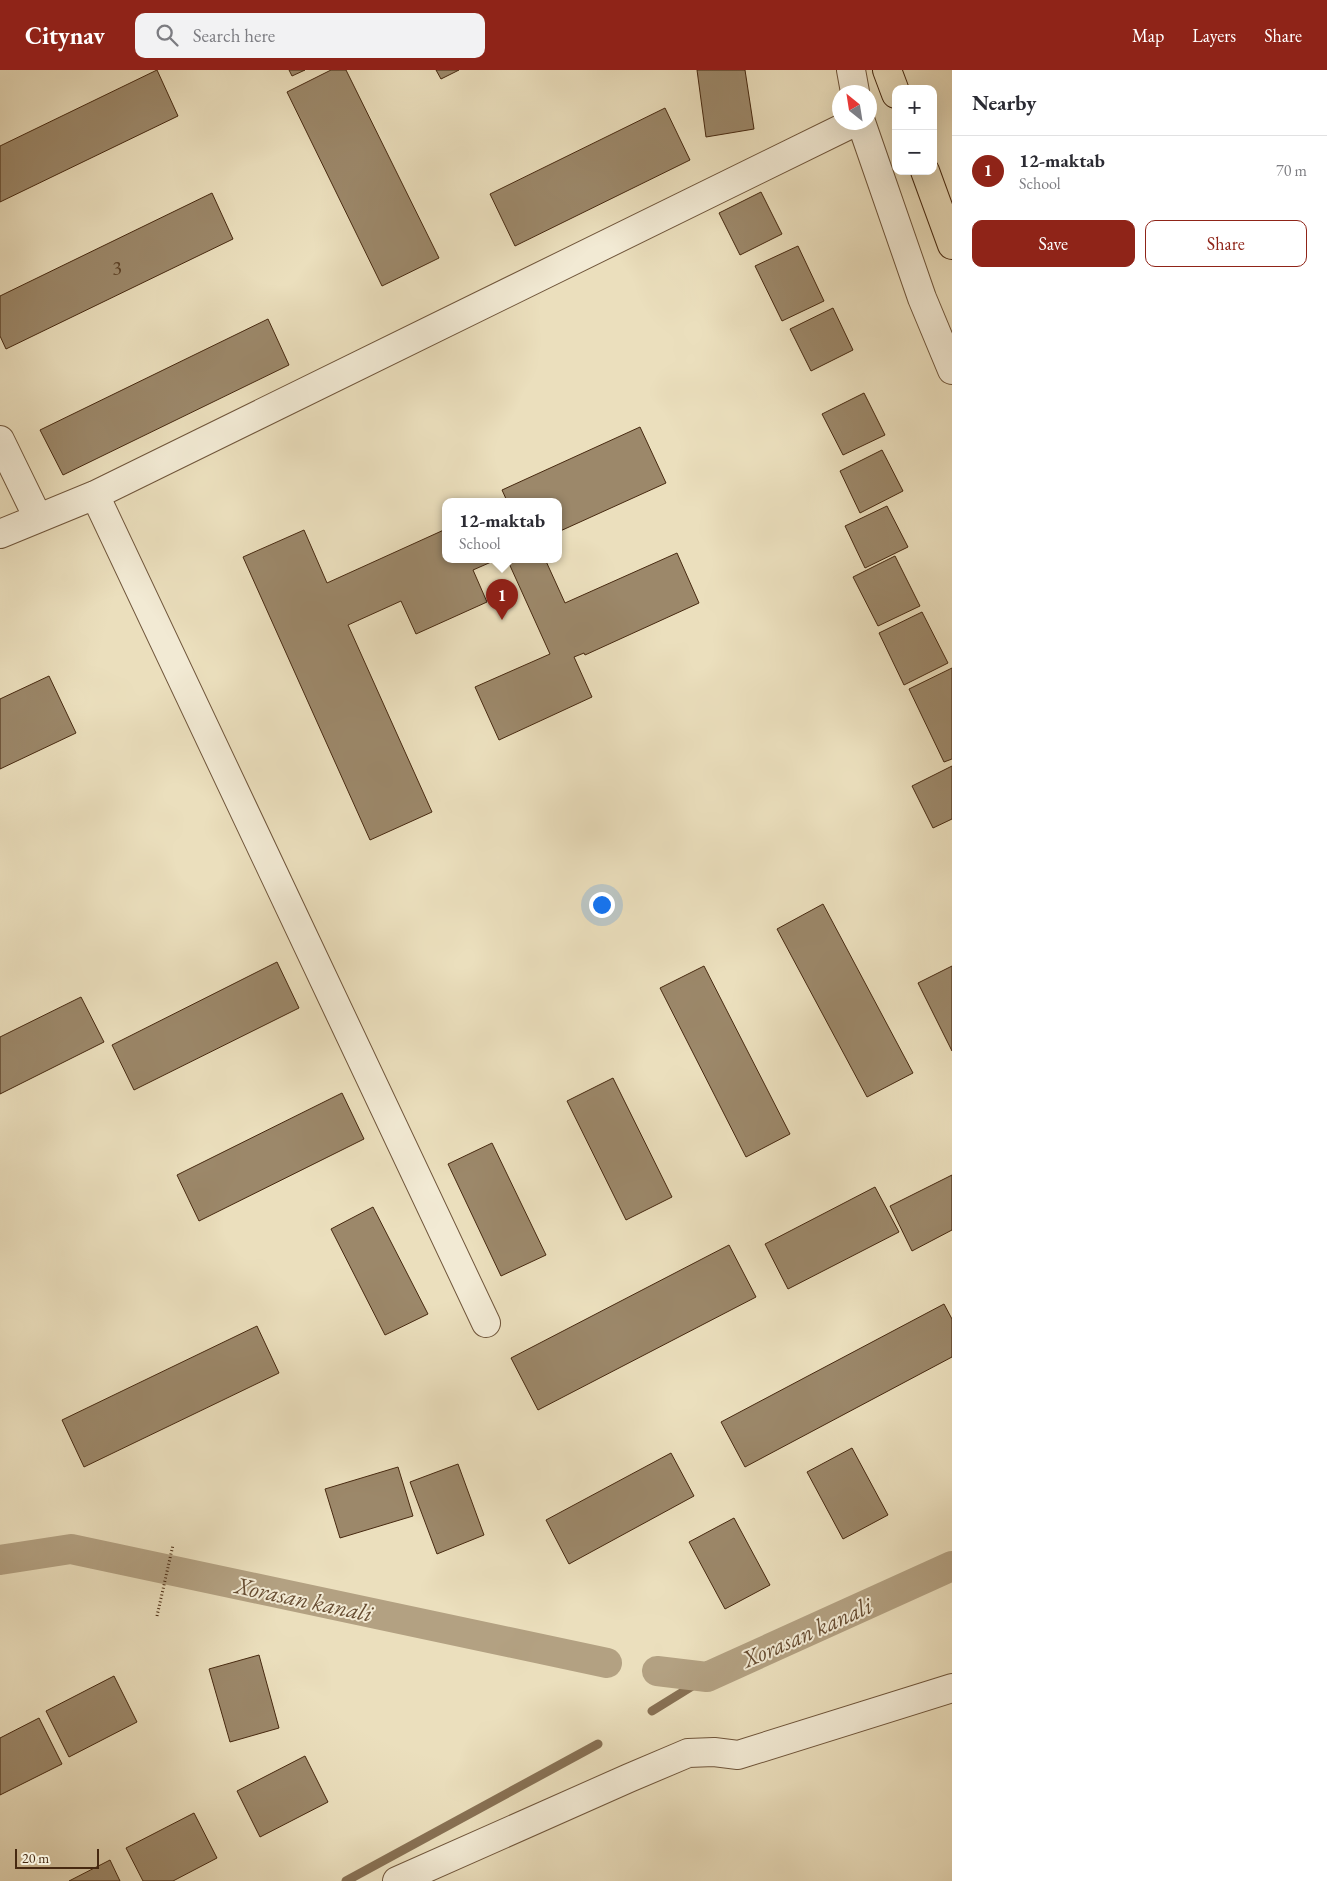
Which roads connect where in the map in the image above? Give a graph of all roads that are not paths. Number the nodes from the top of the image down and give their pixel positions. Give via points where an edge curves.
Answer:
1 (851, 70) edge
2 (887, 70) edge
3 (854, 85) edge
4 (893, 85) edge
5 (839, 130) edge
6 (864, 130) edge
7 (926, 175) edge
8 (952, 245) edge
9 (952, 370) edge
10 (0, 440) edge
11 (95, 495) junction
12 (38, 518) junction
13 (0, 534) edge
14 (486, 1323) dead end
15 (952, 1688) edge
16 (397, 1881) edge

1 - 3 street
2 - 4 main road
5 - 11 street
6 - 9 street via 922,298
7 - 8 main road
10 - 12 street
11 - 12 street
11 - 14 street
12 - 13 street
15 - 16 street via 738,1755 688,1753

